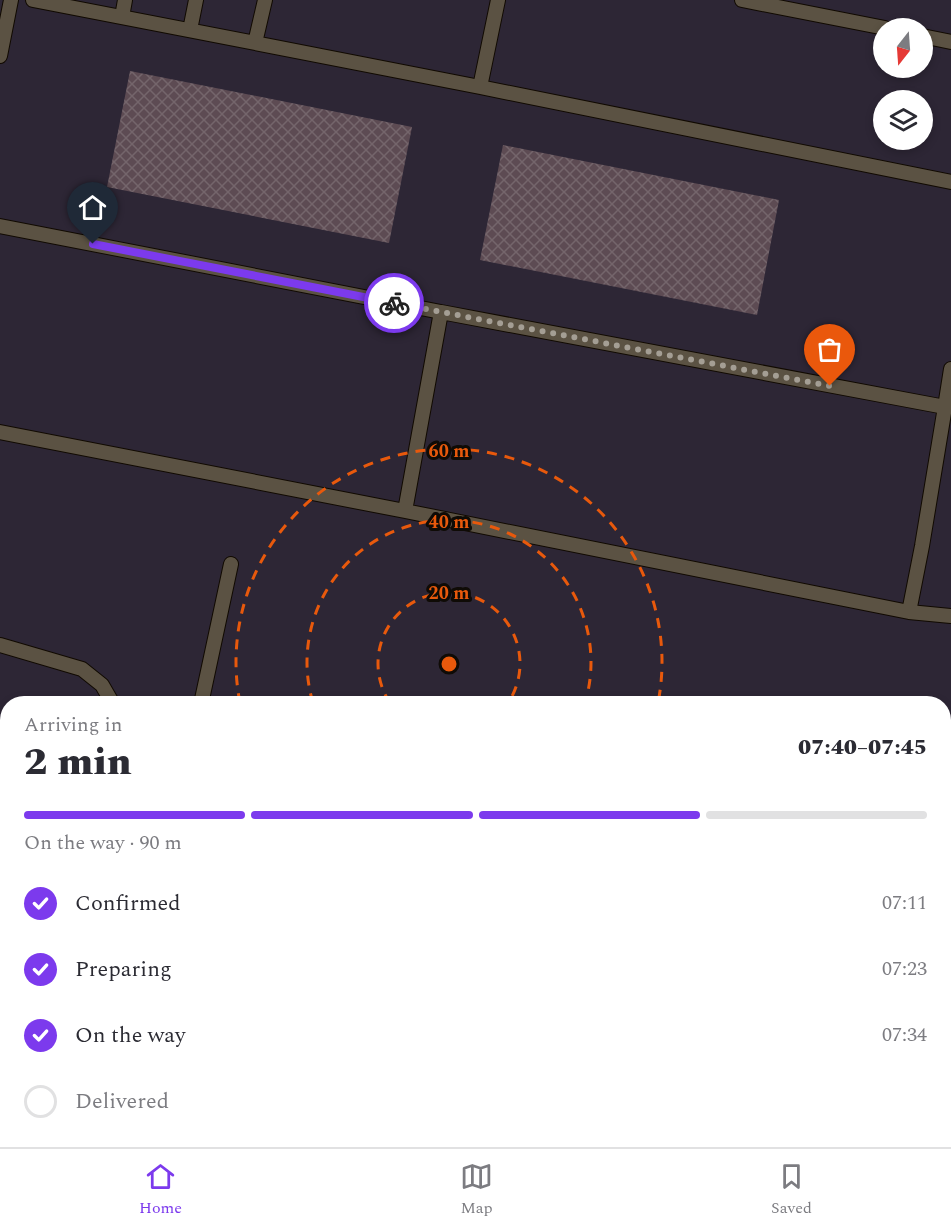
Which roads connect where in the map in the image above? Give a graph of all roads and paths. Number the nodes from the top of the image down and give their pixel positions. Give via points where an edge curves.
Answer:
1 (11, 0) edge
2 (33, 0) edge
3 (125, 0) edge
4 (196, 0) edge
5 (264, 0) edge
6 (498, 0) edge
7 (742, 0) edge
8 (122, 17) junction
9 (873, 26) edge
10 (190, 30) junction
11 (933, 38) edge
12 (951, 42) edge
13 (255, 43) junction
14 (0, 56) edge
15 (480, 87) junction
16 (951, 183) edge
17 (0, 226) edge
18 (441, 312) junction
19 (951, 369) edge
20 (945, 407) junction
21 (0, 432) edge
22 (405, 511) junction
23 (231, 564) dead end
24 (909, 612) junction
25 (951, 616) edge
26 (0, 645) edge
27 (108, 696) edge
28 (203, 696) edge

1 - 14 lane
2 - 8 lane
3 - 8 lane
4 - 10 lane
5 - 13 lane
6 - 15 lane
7 - 9 lane
8 - 10 lane
10 - 13 lane
11 - 12 lane
13 - 15 lane
15 - 16 lane
17 - 18 lane
18 - 20 lane
18 - 22 lane
19 - 20 lane
20 - 24 lane
21 - 22 lane
22 - 24 lane
23 - 28 lane
24 - 25 lane
26 - 27 lane via 82,669 102,685

